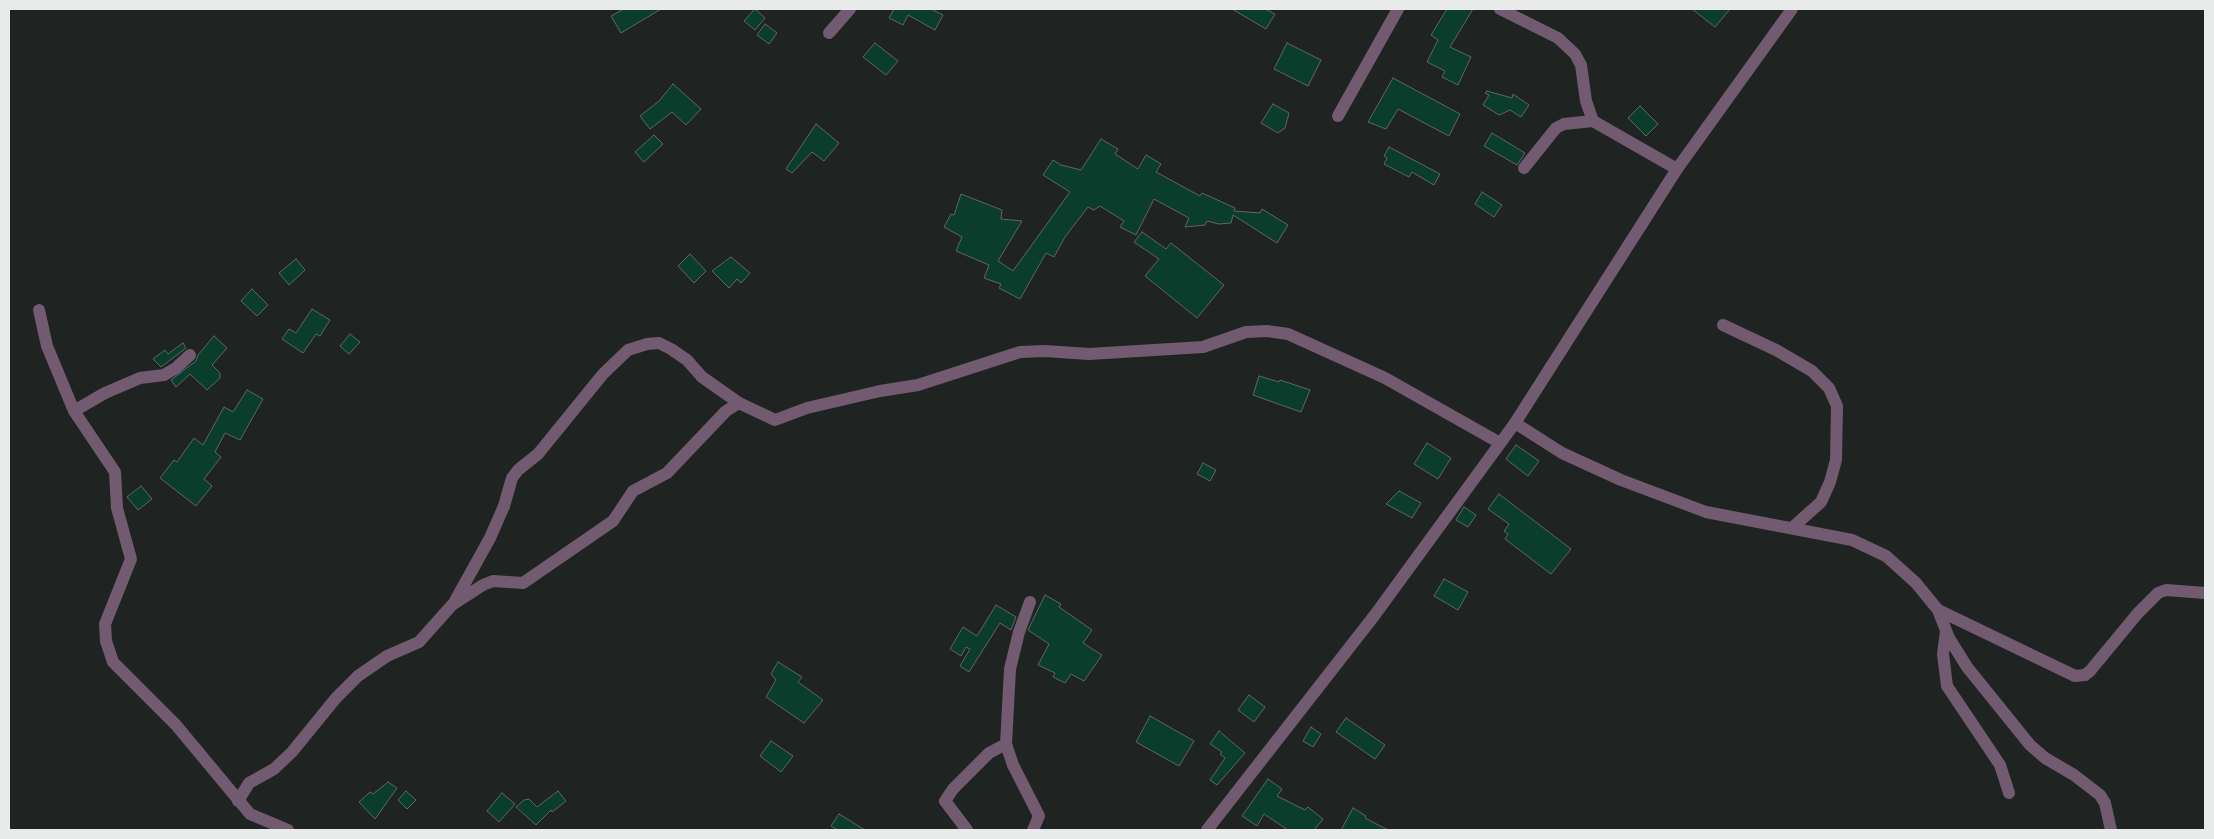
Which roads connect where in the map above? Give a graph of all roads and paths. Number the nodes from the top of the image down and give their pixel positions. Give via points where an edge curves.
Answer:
1 (850, 9) edge
2 (1398, 9) edge
3 (1500, 9) edge
4 (1792, 9) edge
5 (829, 33) dead end
6 (1338, 116) dead end
7 (1593, 121) junction
8 (1524, 168) dead end
9 (1677, 169) junction
10 (39, 310) dead end
11 (1724, 325) dead end
12 (190, 355) dead end
13 (739, 403) junction
14 (74, 411) junction
15 (1515, 423) junction
16 (1500, 443) junction
17 (1792, 528) junction
18 (2205, 593) edge
19 (1030, 602) dead end
20 (452, 605) junction
21 (1938, 610) junction
22 (1946, 631) junction
23 (1006, 744) junction
24 (2009, 793) dead end
25 (238, 801) junction
26 (288, 830) edge
27 (967, 830) edge
28 (1033, 830) edge
29 (1207, 830) edge
30 (2111, 830) edge

1 - 5 street
2 - 6 street
3 - 7 street via 1558,38 1575,54
4 - 9 street
7 - 8 street via 1556,128
7 - 9 street
9 - 15 street
10 - 14 street via 48,346
11 - 17 street via 1812,371 1830,388 1837,406 1836,460 1830,482 1821,502
12 - 14 street via 164,375 140,378
13 - 16 street via 775,420 816,406 918,385 1020,352 1044,350 1089,354 1203,347 1246,332 1267,331 1288,334 1385,378
13 - 20 street via 726,411 667,473 633,491 613,521 523,583 492,581
13 - 20 street via 702,377 687,360 659,343 628,350 597,380 538,454 512,478 490,538
14 - 25 street via 114,472 117,508 131,559 106,624 106,641 113,662 176,725
15 - 16 street
15 - 17 street via 1562,453 1706,512
16 - 29 street via 1374,616
17 - 21 street via 1852,540 1886,556 1916,583
18 - 21 street via 2166,590 2158,593 2090,671 2080,676 2067,674
19 - 23 street via 1010,669
20 - 25 street via 419,642 387,656 358,676 292,752 274,769 249,783
21 - 22 street
22 - 24 street via 1942,654 1947,686 2000,765
22 - 30 street via 1967,667 2030,745 2100,795
23 - 27 street via 989,753 946,798 946,804
23 - 28 street via 1039,816
25 - 26 street via 250,814

